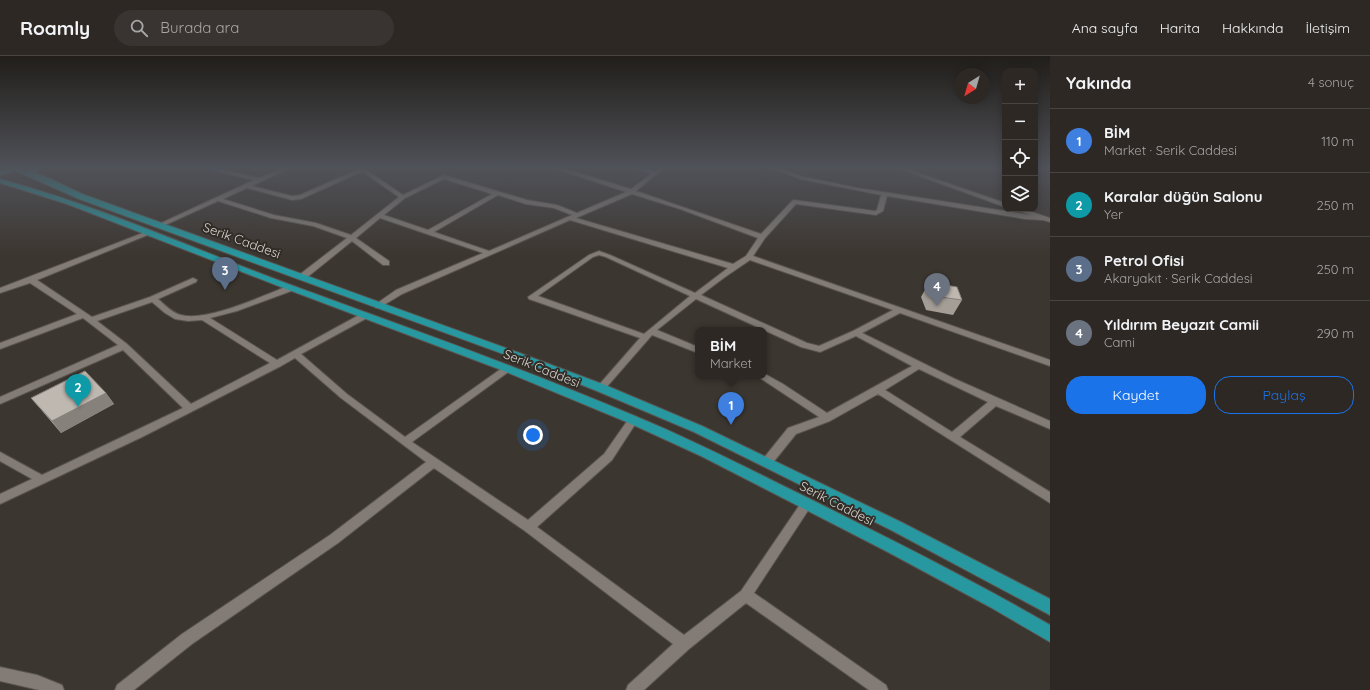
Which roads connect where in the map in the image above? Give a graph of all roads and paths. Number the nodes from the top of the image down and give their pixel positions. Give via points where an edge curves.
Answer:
1 (403, 197) edge
2 (56, 198) edge
3 (84, 198) edge
4 (221, 198) edge
5 (490, 198) edge
6 (509, 198) edge
7 (618, 198) edge
8 (648, 198) edge
9 (883, 198) edge
10 (901, 198) edge
11 (984, 198) edge
12 (218, 199) junction
13 (1002, 204) edge
14 (1027, 212) edge
15 (577, 215) junction
16 (379, 216) junction
17 (569, 218) junction
18 (1047, 219) edge
19 (161, 226) junction
20 (430, 232) junction
21 (148, 233) junction
22 (762, 236) junction
23 (351, 237) junction
24 (490, 253) junction
25 (749, 257) junction
26 (386, 263) dead end
27 (734, 267) junction
28 (302, 277) junction
29 (31, 280) junction
30 (193, 280) dead end
31 (291, 288) junction
32 (0, 291) edge
33 (696, 296) junction
34 (153, 299) junction
35 (379, 306) junction
36 (900, 310) junction
37 (83, 315) junction
38 (364, 316) junction
39 (205, 318) junction
40 (91, 320) junction
41 (764, 327) edge
42 (767, 328) edge
43 (856, 333) junction
44 (648, 334) junction
45 (0, 346) edge
46 (124, 346) junction
47 (695, 349) edge
48 (296, 354) junction
49 (278, 364) junction
50 (1050, 364) edge
51 (918, 366) junction
52 (508, 368) junction
53 (767, 379) edge
54 (601, 388) junction
55 (878, 390) junction
56 (0, 401) edge
57 (994, 402) junction
58 (189, 408) junction
59 (827, 418) junction
60 (633, 420) junction
61 (1050, 426) edge
62 (953, 437) junction
63 (405, 442) junction
64 (0, 456) edge
65 (434, 462) junction
66 (767, 462) junction
67 (42, 480) junction
68 (1050, 498) edge
69 (0, 499) edge
70 (807, 503) junction
71 (529, 526) junction
72 (746, 595) junction
73 (1050, 607) edge
74 (1050, 634) edge
75 (684, 644) junction
76 (0, 674) edge
77 (58, 690) edge
78 (122, 690) edge
79 (633, 690) edge
80 (881, 690) edge

1 - 16 street
2 - 21 highway, Serik Caddesi
3 - 19 highway, Serik Caddesi
4 - 12 street
5 - 20 street
6 - 15 street via 555,206
7 - 15 street
8 - 22 street
9 - 22 street via 880,211 876,213 796,202
10 - 18 street
11 - 13 street
12 - 19 street
12 - 23 street via 274,217 314,224
14 - 18 street
15 - 17 street
16 - 20 street
16 - 23 street
17 - 24 street
17 - 27 street
19 - 28 highway, Serik Caddesi
20 - 24 street
21 - 29 street
21 - 31 highway, Serik Caddesi
22 - 25 street
23 - 26 street
23 - 28 street
24 - 35 street via 399,292
25 - 27 street
25 - 36 street
27 - 33 street
28 - 35 highway, Serik Caddesi
29 - 32 street
29 - 37 street
30 - 34 street
31 - 38 highway, Serik Caddesi
31 - 39 street
33 - 41 street
33 - 44 street
33 - 44 street via 599,253 590,256 532,297
34 - 39 street via 179,317
34 - 40 street
35 - 54 highway, Serik Caddesi
36 - 43 street
36 - 50 street
37 - 40 street
37 - 45 street
38 - 48 street
38 - 52 highway, Serik Caddesi
39 - 49 street
40 - 46 street
42 - 43 street via 804,345 820,349
43 - 51 street
44 - 47 street
44 - 54 street
46 - 56 street
46 - 58 street
48 - 49 street
48 - 63 street via 344,396
49 - 58 street
51 - 55 street
51 - 57 street
52 - 60 highway, Serik Caddesi
52 - 63 street
53 - 59 street
54 - 66 highway, Serik Caddesi via 698,429
55 - 59 street
55 - 62 street
57 - 61 street
57 - 62 street
58 - 67 street
59 - 66 street via 792,431
60 - 70 highway, Serik Caddesi via 705,452
60 - 71 street via 608,457
62 - 68 street
63 - 65 street
64 - 67 street
65 - 71 street
65 - 78 street via 334,539 187,639
66 - 73 highway, Serik Caddesi via 998,578
67 - 69 street
70 - 72 street
70 - 74 highway, Serik Caddesi via 996,602
71 - 75 street
72 - 75 street
72 - 80 street
75 - 79 street
76 - 77 street via 37,682

